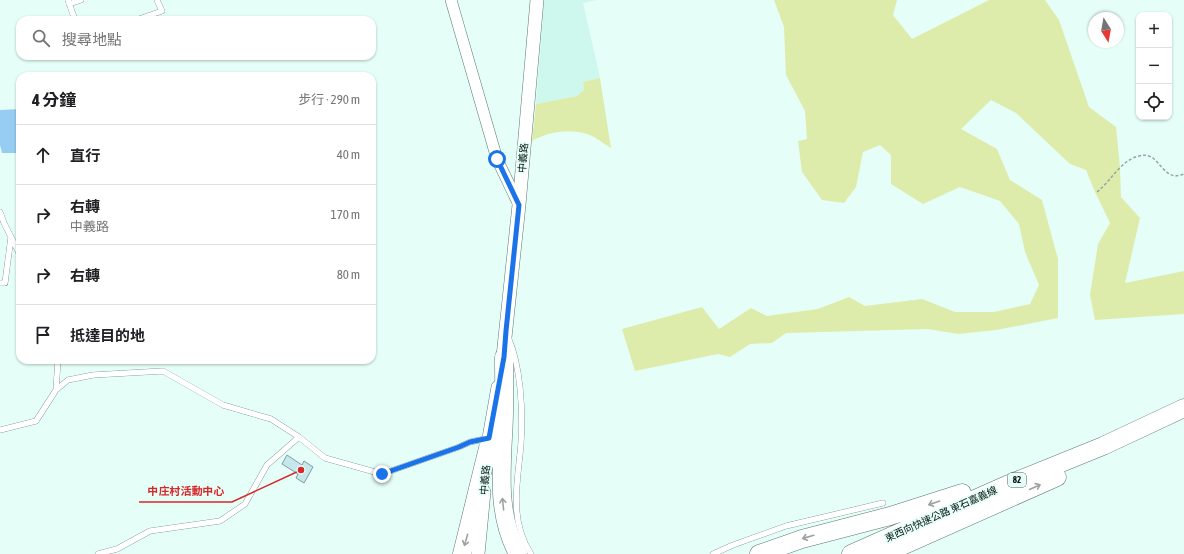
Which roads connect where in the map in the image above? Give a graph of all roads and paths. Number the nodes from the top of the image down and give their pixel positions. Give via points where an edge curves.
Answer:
1 (81, 0) edge
2 (157, 0) edge
3 (451, 0) edge
4 (537, 0) edge
5 (68, 2) edge
6 (73, 16) edge
7 (148, 16) edge
8 (1184, 174) edge
9 (1097, 192) dead end
10 (519, 205) junction
11 (0, 212) edge
12 (11, 238) junction
13 (16, 247) edge
14 (0, 284) edge
15 (506, 331) junction
16 (504, 357) joint
17 (58, 364) edge
18 (56, 390) junction
19 (1184, 408) edge
20 (1184, 421) edge
21 (0, 430) edge
22 (299, 437) junction
23 (493, 441) junction
24 (1103, 446) junction
25 (1014, 496) junction
26 (883, 503) dead end
27 (98, 554) edge
28 (462, 554) edge
29 (478, 554) edge
30 (518, 554) edge
31 (531, 554) edge
32 (713, 554) edge
33 (758, 554) edge
34 (851, 554) edge
35 (884, 554) edge
36 (900, 554) edge

1 - 5 lane
2 - 7 lane via 162,11
3 - 10 street via 497,159
4 - 10 street, 中義路
5 - 6 lane
8 - 9 path via 1174,176 1163,169 1155,158 1145,154 1134,157 1118,169
10 - 15 street, 中義路
11 - 12 lane
12 - 13 lane
12 - 14 lane via 5,283
15 - 16 street, 中義路
15 - 31 lane via 512,346 520,387 521,442 516,510
16 - 23 highway
17 - 18 lane
18 - 21 lane via 36,421
18 - 22 lane via 68,380 94,375 163,371 223,405 271,419
19 - 24 highway, 東西向快速公路 東石嘉義線 / 82
25 -> 20 highway, 東西向快速公路 東石嘉義線 / 82
22 - 23 lane via 325,458 382,474 470,442
22 - 27 lane via 267,464 245,504 220,521 150,531 117,549
23 -> 28 highway
23 - 29 street, 中義路
30 -> 23 highway via 504,514 501,472
24 -> 33 highway via 920,508 802,539
24 - 34 highway, 東西向快速公路 東石嘉義線 / 82 via 1009,484
25 - 35 highway, 東西向快速公路 東石嘉義線 / 82
25 - 36 highway
26 - 32 lane via 786,526

